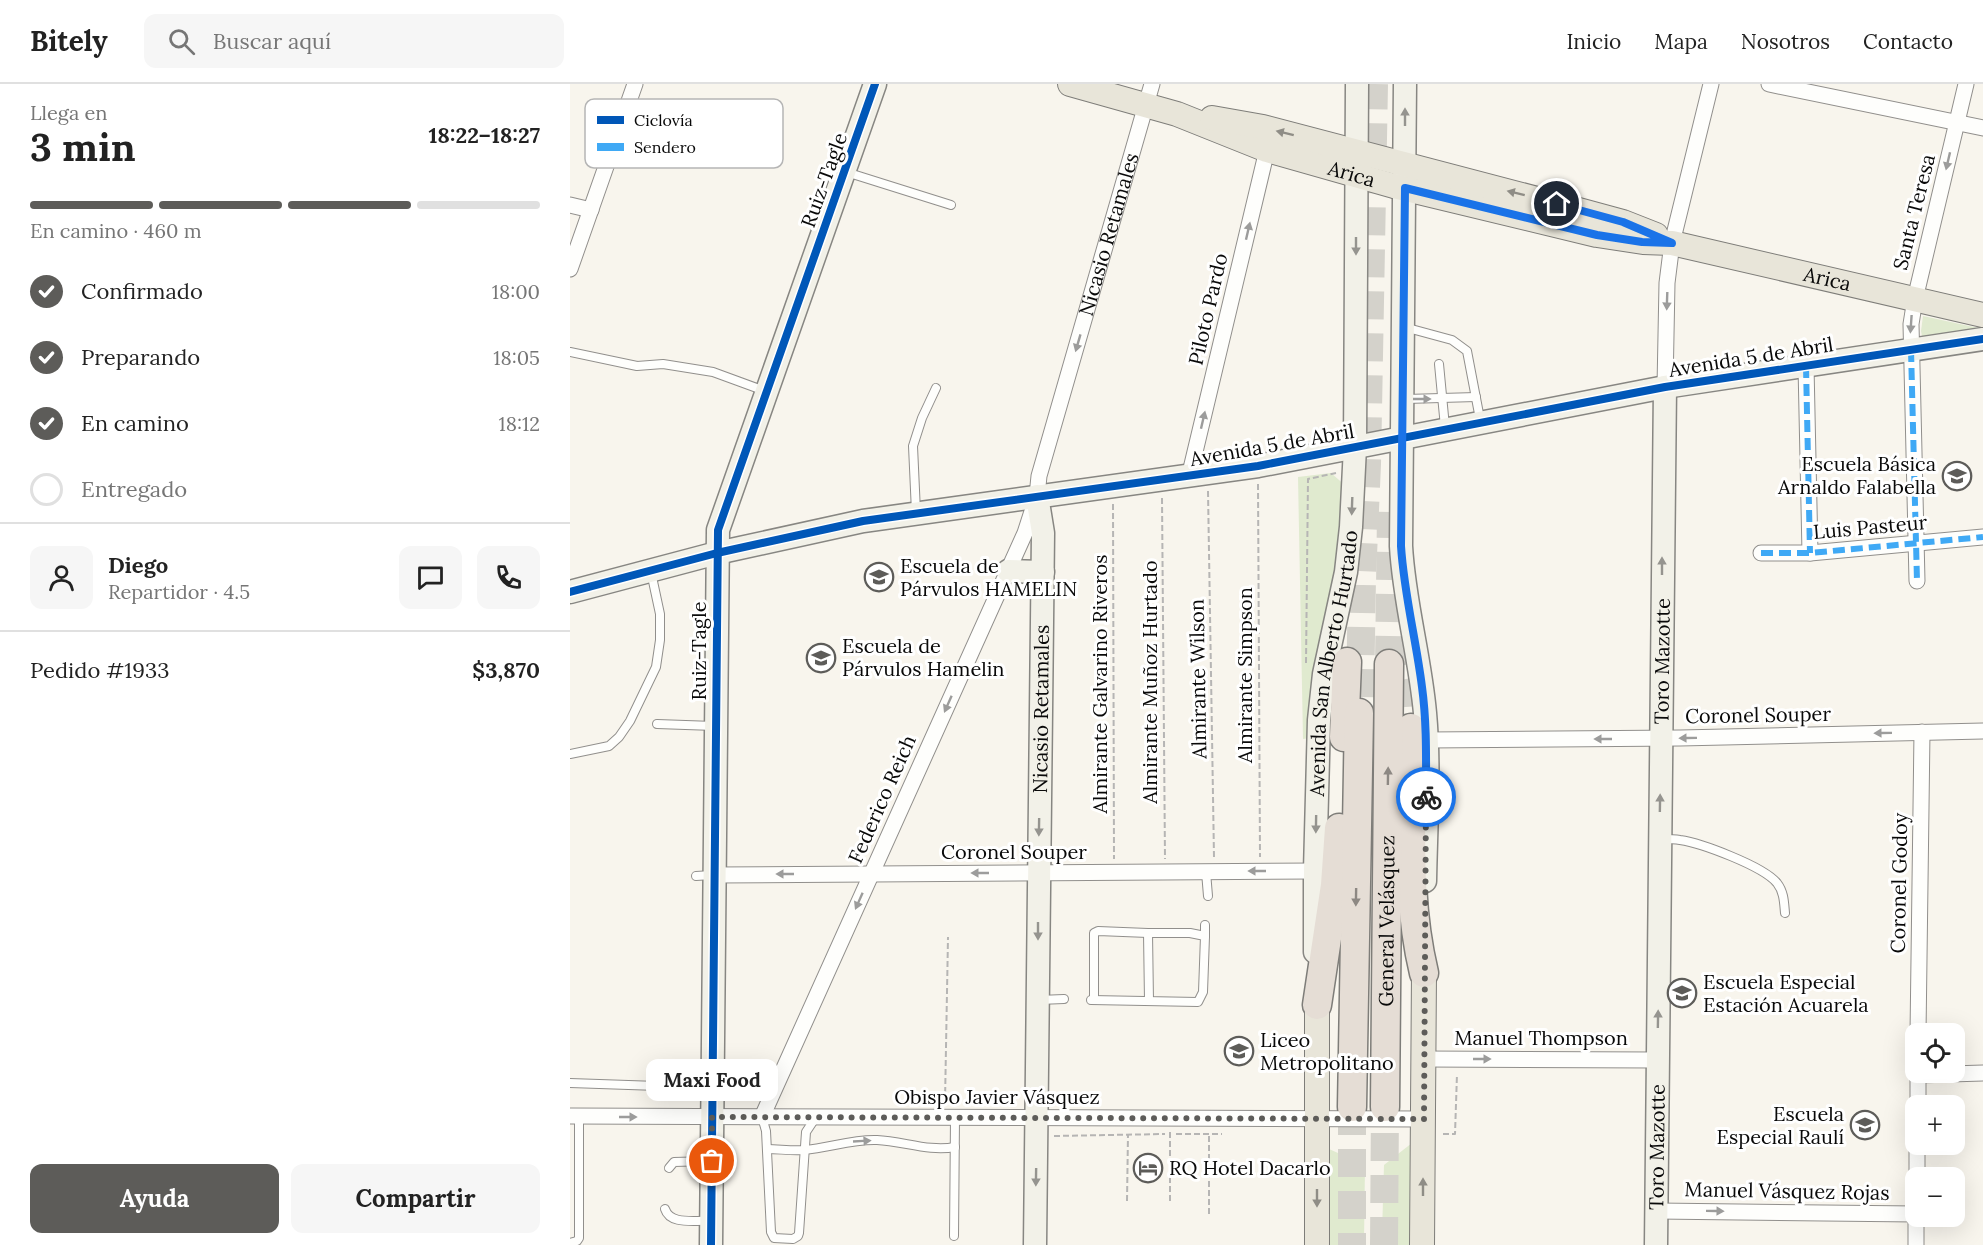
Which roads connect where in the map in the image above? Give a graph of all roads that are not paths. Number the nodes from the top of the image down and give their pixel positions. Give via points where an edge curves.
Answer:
1 (635, 84) edge
2 (876, 84) edge
3 (1070, 84) edge
4 (1357, 84) edge
5 (1405, 84) edge
6 (1711, 84) edge
7 (1768, 84) edge
8 (1966, 84) edge
9 (1149, 95) edge
10 (630, 99) edge
11 (1177, 114) junction
12 (1957, 123) junction
13 (1983, 128) edge
14 (1267, 150) junction
15 (1357, 164) junction
16 (606, 168) edge
17 (844, 172) junction
18 (1405, 177) junction
19 (570, 205) edge
20 (951, 205) dead end
21 (591, 210) junction
22 (1672, 243) junction
23 (570, 269) edge
24 (1915, 299) junction
25 (1983, 315) edge
26 (1403, 326) junction
27 (1983, 339) edge
28 (1911, 350) junction
29 (570, 352) edge
30 (1439, 364) dead end
31 (1806, 366) junction
32 (1665, 387) junction
33 (936, 388) dead end
34 (766, 392) junction
35 (1476, 397) junction
36 (1401, 399) junction
37 (1443, 399) junction
38 (1480, 422) junction
39 (1445, 429) junction
40 (1401, 437) junction
41 (1355, 447) junction
42 (1189, 477) junction
43 (1036, 496) junction
44 (916, 514) junction
45 (1983, 537) edge
46 (1916, 544) junction
47 (717, 553) junction
48 (1761, 553) dead end
49 (1810, 553) junction
50 (651, 569) junction
51 (1008, 571) junction
52 (1043, 572) junction
53 (1917, 581) dead end
54 (570, 592) edge
55 (1347, 662) dead end
56 (1389, 664) tunnel mouth
57 (1359, 713) tunnel mouth
58 (657, 724) dead end
59 (715, 726) junction
60 (1983, 731) edge
61 (1922, 732) junction
62 (1419, 734) junction
63 (1661, 738) junction
64 (570, 754) edge
65 (1660, 839) junction
66 (1210, 866) junction
67 (1315, 871) junction
68 (1038, 873) junction
69 (872, 874) junction
70 (705, 876) junction
71 (1208, 896) dead end
72 (1785, 913) dead end
73 (1205, 925) dead end
74 (1148, 933) junction
75 (1205, 936) junction
76 (1424, 973) joint
77 (1065, 999) dead end
78 (1037, 1000) junction
79 (1149, 1001) junction
80 (1317, 1005) junction
81 (1918, 1023) edge
82 (1424, 1059) junction
83 (1657, 1060) junction
84 (1965, 1073) edge
85 (1983, 1073) edge
86 (570, 1083) edge
87 (687, 1087) dead end
88 (1352, 1107) tunnel mouth
89 (1385, 1107) tunnel mouth
90 (575, 1116) edge
91 (712, 1117) junction
92 (762, 1117) junction
93 (816, 1117) junction
94 (955, 1118) junction
95 (1036, 1118) junction
96 (1317, 1119) junction
97 (1423, 1126) junction
98 (955, 1147) junction
99 (767, 1149) junction
100 (805, 1150) junction
101 (712, 1161) junction
102 (669, 1167) dead end
103 (664, 1209) dead end
104 (1657, 1211) junction
105 (1905, 1215) edge
106 (711, 1221) junction
107 (1916, 1227) edge
108 (954, 1236) dead end
109 (570, 1243) edge
110 (702, 1245) edge
111 (711, 1245) edge
112 (1035, 1245) edge
113 (1317, 1245) edge
114 (1422, 1245) edge
115 (1656, 1245) edge
116 (1916, 1245) edge

1 - 10 street
2 - 17 street, Ruiz-Tagle
3 - 9 main road, Arica
4 - 15 street, Avenida San Alberto Hurtado
18 -> 5 street
6 - 22 street, Toro Mazotte
7 - 12 street
8 - 12 street, Santa Teresa
9 - 11 main road, Arica
9 -> 43 street, Nicasio Retamales
11 - 14 main road, Arica
15 -> 11 main road, Arica via 1263,127
12 - 13 street
12 -> 24 street, Santa Teresa
14 - 15 main road, Arica
42 -> 14 street, Piloto Pardo
15 - 18 main road, Arica
15 -> 41 street, Avenida San Alberto Hurtado
16 - 21 street
17 - 20 lane
17 - 34 street, Ruiz-Tagle
18 - 22 main road, Arica via 1623,222
18 - 26 street
19 - 21 street
21 - 23 street
22 - 24 main road, Arica
22 -> 32 street, Toro Mazotte via 1667,283
24 - 25 main road, Arica
24 -> 28 street, Santa Teresa
26 - 35 lane via 1436,340 1452,340 1467,351
26 - 36 street
27 - 28 street, Avenida 5 de Abril
28 - 31 street, Avenida 5 de Abril
28 - 46 street
29 - 34 lane via 637,366 663,364 712,372
30 - 37 lane
31 - 32 street, Avenida 5 de Abril
31 - 49 street
32 - 38 street, Avenida 5 de Abril
63 -> 32 street, Toro Mazotte
33 - 44 lane via 921,417 914,446
34 - 47 street, Ruiz-Tagle via 718,530
35 - 37 lane
35 - 38 lane
36 -> 37 lane
36 - 40 street
37 - 39 lane
38 - 39 street, Avenida 5 de Abril
39 - 40 street, Avenida 5 de Abril
40 - 41 street, Avenida 5 de Abril
40 - 62 street via 1403,573 1422,686
41 - 42 street, Avenida 5 de Abril
41 -> 67 street, Avenida San Alberto Hurtado via 1350,547 1321,697
42 - 43 street, Avenida 5 de Abril
43 - 44 street, Avenida 5 de Abril
43 - 51 street, Federico Reich
43 - 52 street, Nicasio Retamales via 1043,524
44 - 47 street, Avenida 5 de Abril
45 - 46 street, Luis Pasteur
46 - 49 street, Luis Pasteur
46 - 53 street
47 - 50 street, Avenida 5 de Abril
47 - 59 street, Ruiz-Tagle
48 - 49 street, Luis Pasteur
50 - 54 street, Avenida 5 de Abril
50 - 64 lane via 660,614 656,668 619,737 609,746
51 - 52 street
51 -> 69 street, Federico Reich
52 -> 68 street, Nicasio Retamales
55 - 80 highway via 1337,863
89 -> 56 highway, General Velásquez
57 -> 88 highway, General Velásquez
58 - 59 lane
59 - 70 street, Ruiz-Tagle
60 - 61 street, Coronel Souper
61 -> 63 street, Coronel Souper
61 - 81 street, Coronel Godoy
63 -> 62 street, Coronel Souper
62 - 76 highway via 1411,898
65 -> 63 street, Toro Mazotte
65 - 72 lane via 1708,848 1766,874 1782,892
83 -> 65 street, Toro Mazotte
67 -> 66 street, Coronel Souper
66 - 68 street, Coronel Souper
66 - 71 lane
67 - 80 street, Avenida San Alberto Hurtado
68 -> 69 street, Coronel Souper
68 -> 78 street, Nicasio Retamales
69 -> 70 street, Coronel Souper
69 -> 92 street, Federico Reich
70 - 91 street, Ruiz-Tagle
73 - 75 lane
74 - 75 lane
74 - 79 lane
74 - 79 lane via 1094,933 1093,1000
75 - 79 lane via 1203,992 1198,1002
76 - 82 main road
77 - 78 lane
78 - 95 street, Nicasio Retamales
80 - 96 main road, Avenida San Alberto Hurtado
82 -> 83 street, Manuel Thompson
82 - 97 main road
83 - 104 street, Toro Mazotte
84 - 85 street
86 - 87 lane
90 -> 91 street, Obispo Javier Vásquez
90 - 109 lane via 579,1238
91 - 92 street, Obispo Javier Vásquez
91 - 101 street, Ruiz-Tagle
92 - 93 street, Obispo Javier Vásquez
92 - 99 lane
93 - 94 street, Obispo Javier Vásquez
93 - 100 lane via 806,1132
94 - 95 street, Obispo Javier Vásquez
94 - 98 lane
95 - 96 street, Obispo Javier Vásquez
95 -> 112 street, Nicasio Retamales
96 - 97 street, Obispo Javier Vásquez
96 -> 113 main road, Avenida San Alberto Hurtado
114 -> 97 main road
100 -> 98 lane via 876,1140 933,1149
98 - 108 lane
99 - 100 lane
99 - 100 lane via 771,1232 778,1239 793,1239 799,1233
101 - 102 lane via 674,1162
101 - 106 street, Ruiz-Tagle
103 - 106 lane via 672,1218
104 -> 105 street, Manuel Vásquez Rojas
104 - 115 street, Toro Mazotte
106 - 111 street, Ruiz-Tagle
107 - 116 street
110 - 111 lane

